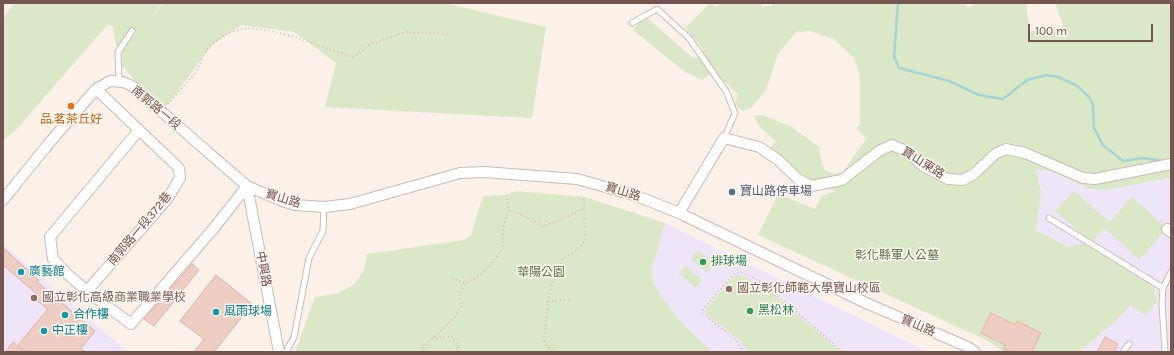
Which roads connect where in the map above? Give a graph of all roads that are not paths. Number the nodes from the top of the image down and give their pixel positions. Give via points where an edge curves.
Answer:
1 (632, 23) dead end
2 (132, 31) dead end
3 (119, 82) junction
4 (96, 89) junction
5 (139, 130) junction
6 (724, 138) junction
7 (1171, 164) edge
8 (247, 186) junction
9 (3, 200) edge
10 (324, 207) junction
11 (679, 213) junction
12 (1049, 218) dead end
13 (1171, 272) edge
14 (1163, 288) junction
15 (87, 291) junction
16 (1129, 344) dead end
17 (279, 352) edge
18 (286, 352) edge
19 (975, 352) edge
20 (1123, 352) edge
21 (1165, 352) edge

1 - 6 lane via 657,9 689,38 726,90 735,113
2 - 3 lane via 118,52
3 - 4 street, 南郭路一段 via 110,81
3 - 8 street, 南郭路一段 via 132,86
4 - 5 street, 南郭路一段372巷
4 - 9 street, 南郭路一段
5 - 15 street via 50,237 53,259
5 - 15 street, 南郭路一段372巷 via 179,168 180,178 168,198
6 - 7 street, 寶山東路 via 759,147 777,159 798,179 811,186 842,180 879,151 892,145 906,151 923,166 948,179 963,180 974,174 995,154 1006,149 1025,153 1083,178 1095,179
6 - 11 street
8 - 10 street, 寶山路 via 295,205
8 - 15 street via 131,324
8 - 17 street, 中興路
10 - 11 street, 寶山路 via 350,204 460,173 484,172 577,179 638,196
10 - 18 lane via 323,231 309,258 294,337
11 - 19 street, 寶山路
12 - 14 lane
13 - 14 lane
14 - 21 lane
16 - 20 lane

